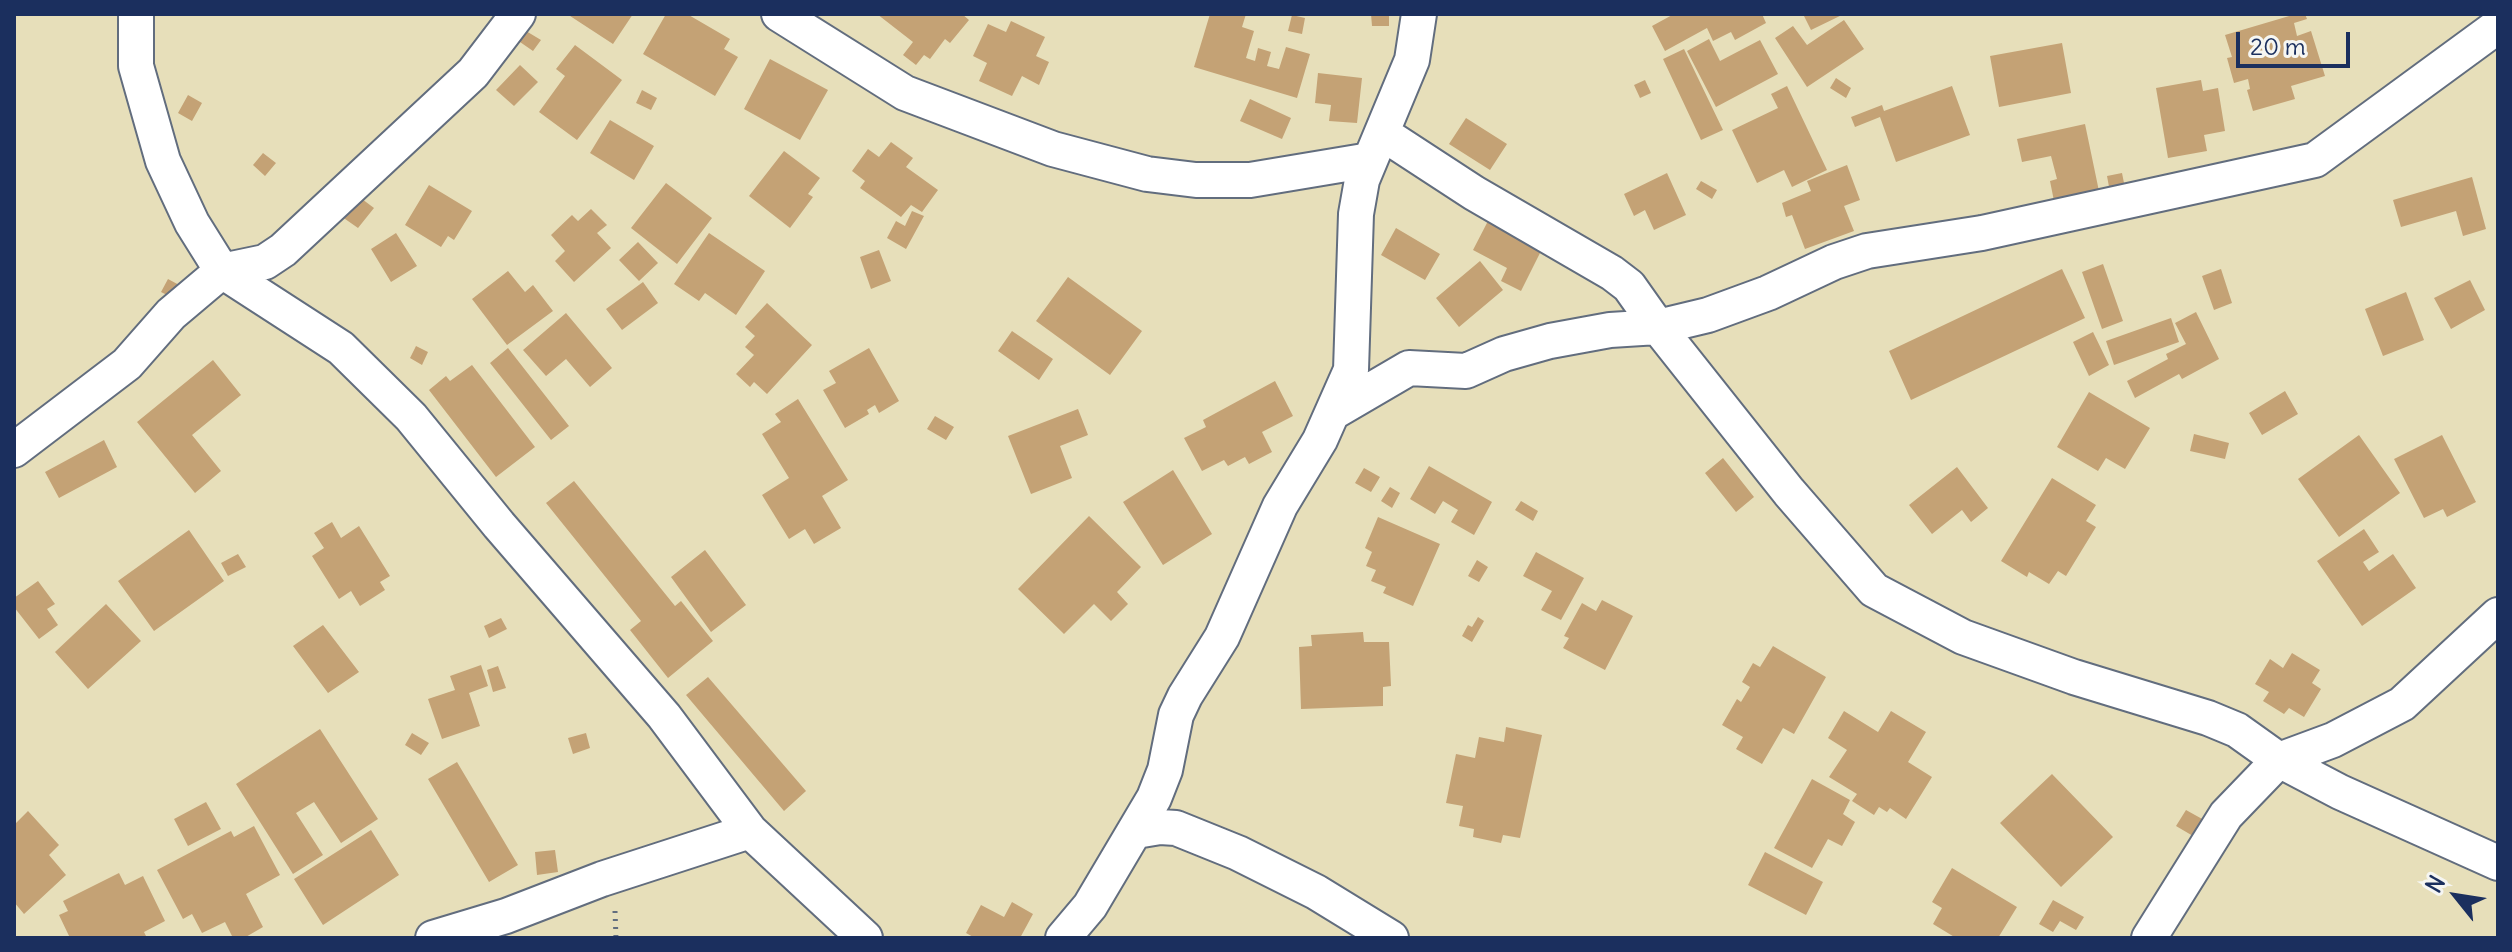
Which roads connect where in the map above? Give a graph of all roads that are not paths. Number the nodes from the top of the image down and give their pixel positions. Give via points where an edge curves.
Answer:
1 (136, 14) edge
2 (518, 14) edge
3 (779, 14) edge
4 (1419, 14) edge
5 (1443, 14) edge
6 (2498, 26) edge
7 (1412, 60) junction
8 (1376, 146) junction
9 (222, 271) junction
10 (1658, 327) junction
11 (1332, 413) junction
12 (14, 450) edge
13 (2498, 615) edge
14 (2279, 760) junction
15 (750, 831) junction
16 (1136, 831) junction
17 (2498, 863) edge
18 (433, 938) edge
19 (865, 938) edge
20 (1063, 938) edge
21 (1391, 938) edge
22 (2149, 938) edge

1 - 9 street via 136,66 163,161
2 - 9 street via 473,73 283,250 265,262
3 - 8 street via 905,93 1053,149 1147,174 1250,180
4 - 7 street
5 - 7 street
6 - 10 street via 2315,160 1982,233 1867,251 1708,315
7 - 8 street
8 - 10 street via 1612,273 1629,286
8 - 11 street via 1356,214 1351,370
9 - 12 street via 179,307 127,364
9 - 15 street via 341,348 411,417 664,716
10 - 11 street via 1550,341 1466,371 1409,368
10 - 14 street via 1874,590 1963,637 2237,730
11 - 16 street via 1280,506 1222,637 1176,715 1165,770
13 - 14 street via 2402,704 2333,740
14 - 17 street
14 - 22 street via 2226,815
15 - 18 street
15 - 19 street
16 - 20 street via 1090,906
16 - 21 street via 1176,828 1238,853

